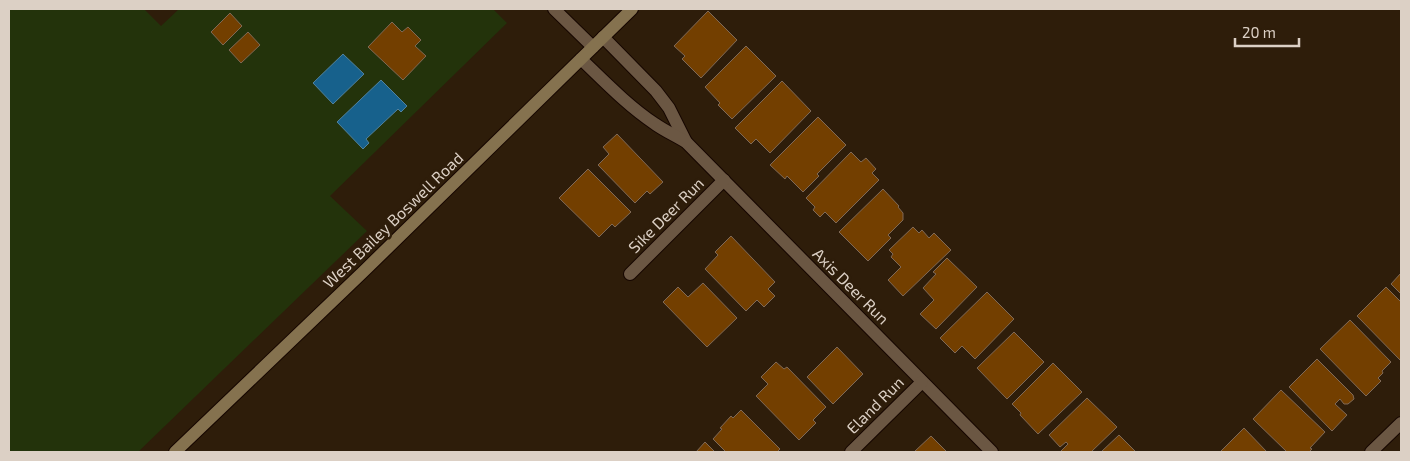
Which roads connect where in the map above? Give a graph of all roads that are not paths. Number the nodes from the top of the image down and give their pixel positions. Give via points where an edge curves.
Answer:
1 (554, 9) edge
2 (632, 9) edge
3 (603, 37) junction
4 (593, 47) junction
5 (581, 59) junction
6 (686, 142) junction
7 (724, 180) junction
8 (630, 274) dead end
9 (922, 382) junction
10 (1401, 423) edge
11 (174, 452) edge
12 (851, 452) edge
13 (992, 452) edge
14 (1371, 452) edge

1 - 4 street
2 - 3 main road, West Bailey Boswell Road
3 - 4 main road, West Bailey Boswell Road
3 - 6 street, Axis Deer Run via 656,91 669,108
4 - 5 main road, West Bailey Boswell Road
5 - 6 street, Axis Deer Run via 639,113
5 - 11 main road, West Bailey Boswell Road
6 - 7 street, Axis Deer Run
7 - 8 street, Sike Deer Run
7 - 9 street, Axis Deer Run
9 - 12 street, Eland Run
9 - 13 street, Axis Deer Run
10 - 14 street

